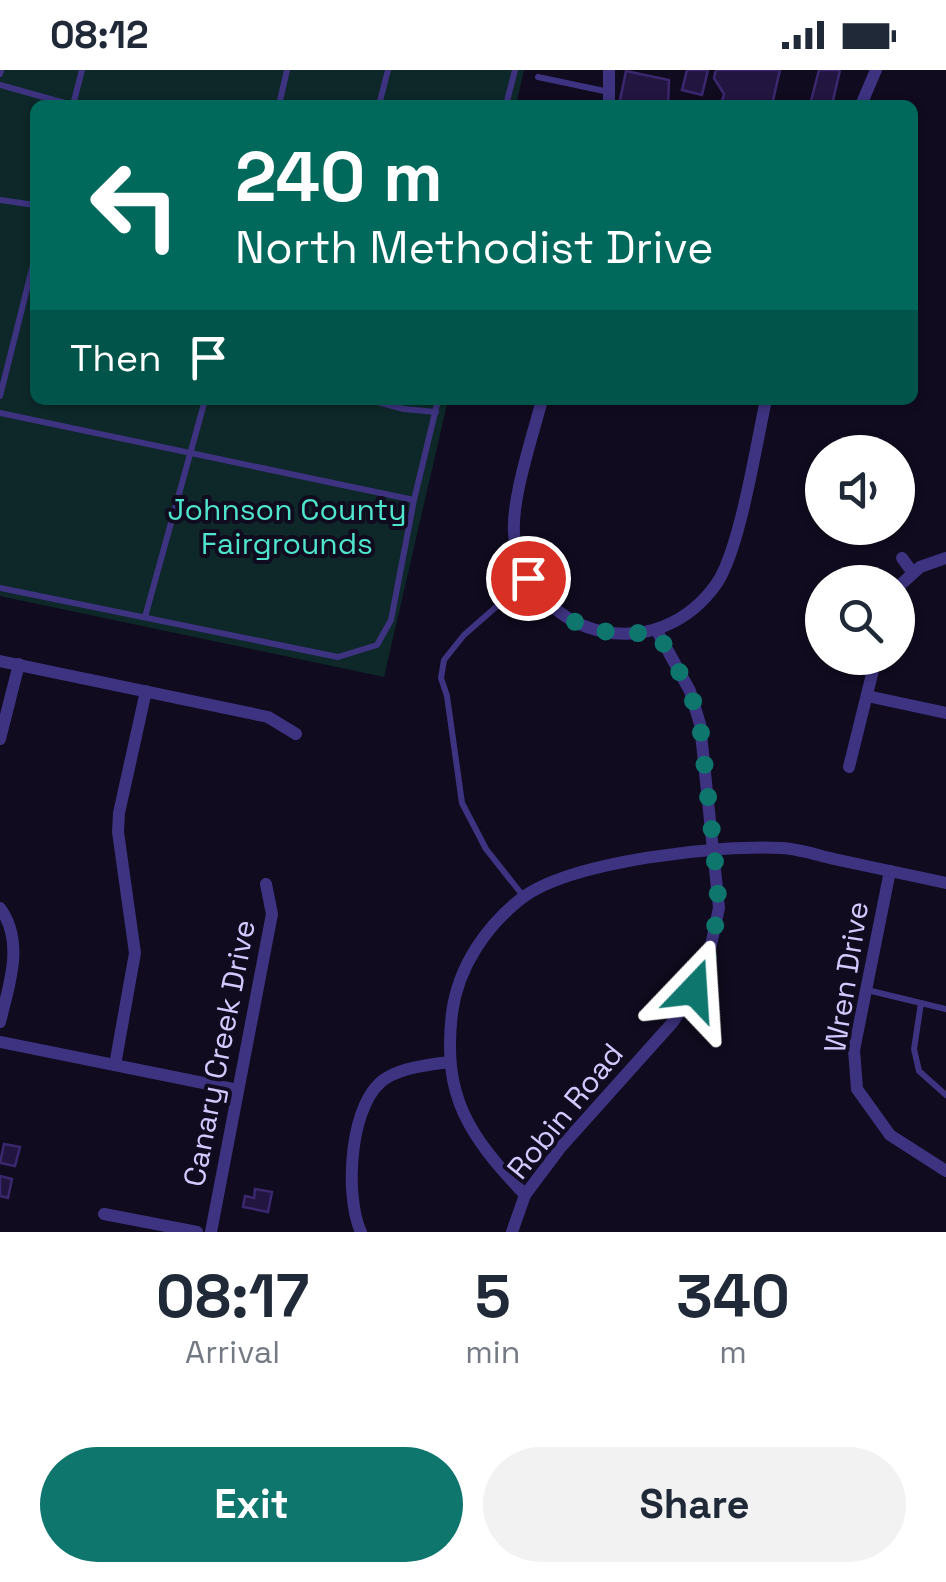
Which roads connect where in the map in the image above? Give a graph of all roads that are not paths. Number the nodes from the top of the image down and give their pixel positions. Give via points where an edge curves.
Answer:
1 (82, 70) edge
2 (287, 70) edge
3 (388, 70) edge
4 (515, 70) edge
5 (609, 70) edge
6 (876, 70) edge
7 (538, 77) dead end
8 (0, 85) edge
9 (610, 98) edge
10 (54, 100) edge
11 (73, 100) edge
12 (280, 100) edge
13 (380, 100) edge
14 (507, 100) edge
15 (862, 100) edge
16 (0, 200) edge
17 (30, 205) edge
18 (30, 277) edge
19 (22, 309) junction
20 (30, 311) edge
21 (0, 396) edge
22 (205, 405) edge
23 (389, 405) edge
24 (437, 405) edge
25 (541, 405) edge
26 (765, 405) edge
27 (436, 412) junction
28 (0, 413) edge
29 (192, 454) junction
30 (414, 500) junction
31 (902, 558) dead end
32 (946, 558) edge
33 (907, 565) edge
34 (915, 572) edge
35 (528, 578) junction
36 (0, 588) edge
37 (145, 617) junction
38 (657, 632) junction
39 (0, 660) edge
40 (18, 664) junction
41 (872, 675) edge
42 (146, 691) junction
43 (867, 696) junction
44 (946, 713) edge
45 (296, 734) dead end
46 (0, 739) edge
47 (849, 767) dead end
48 (714, 850) junction
49 (890, 871) junction
50 (946, 883) edge
51 (266, 884) dead end
52 (524, 897) junction
53 (0, 908) edge
54 (866, 990) junction
55 (922, 1003) junction
56 (946, 1009) edge
57 (0, 1022) edge
58 (0, 1042) edge
59 (449, 1062) junction
60 (114, 1065) junction
61 (238, 1090) junction
62 (946, 1095) edge
63 (946, 1171) edge
64 (525, 1195) junction
65 (104, 1214) dead end
66 (197, 1232) edge
67 (211, 1232) edge
68 (361, 1232) edge
69 (512, 1232) edge

1 - 11 lane
2 - 12 lane
3 - 13 lane
4 - 14 lane
5 - 9 street
6 - 15 street
7 - 9 lane
8 - 10 lane
16 - 17 lane
18 - 19 lane
19 - 20 lane
19 - 21 lane
22 - 29 lane
23 - 27 lane
24 - 27 lane
25 - 35 street via 515,512 514,536
26 - 38 street via 725,569 690,612
27 - 30 lane
28 - 29 lane
29 - 30 lane
29 - 37 lane
30 - 37 lane via 390,620 377,645 338,657
31 - 33 street
32 - 34 street
35 - 38 street via 560,614 580,625
35 - 52 lane via 464,635 444,660 441,678 462,803 486,849
36 - 37 lane
38 - 48 street, Robin Road via 700,724
39 - 40 street
40 - 42 street
40 - 46 street
41 - 43 street
42 - 45 street via 268,717
42 - 60 street via 118,832 135,953
43 - 44 street
43 - 47 street
48 - 49 street, Wren Drive via 784,848
48 - 52 street, Wren Drive via 612,865
48 - 64 street, Robin Road via 719,908 694,990
49 - 50 street, Wren Drive
49 - 54 street, Wren Drive
51 - 61 street, Canary Creek Drive via 272,914
52 - 59 street, Wren Drive via 468,959 455,993
53 - 57 street via 14,947
54 - 55 lane
54 - 63 street, Wren Drive via 854,1050 858,1089 890,1135
55 - 56 lane
55 - 62 lane via 914,1049 919,1071
58 - 60 street
59 - 64 street, Wren Drive via 460,1107 482,1149
59 - 68 street via 385,1078 370,1092 350,1176
60 - 61 street
61 - 67 street, Canary Creek Drive
64 - 69 street, Robin Road
65 - 66 street

